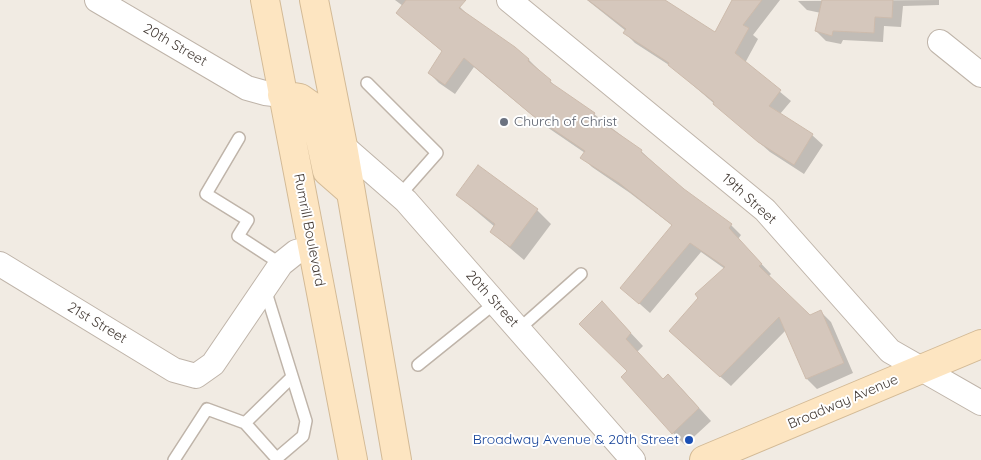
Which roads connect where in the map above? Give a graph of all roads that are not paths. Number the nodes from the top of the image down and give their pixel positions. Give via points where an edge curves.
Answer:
1 (97, 0) edge
2 (265, 0) edge
3 (314, 0) edge
4 (510, 0) edge
5 (940, 42) dead end
6 (981, 75) edge
7 (367, 84) dead end
8 (282, 95) junction
9 (238, 138) dead end
10 (343, 146) junction
11 (350, 192) junction
12 (399, 196) junction
13 (312, 248) junction
14 (0, 264) edge
15 (281, 264) junction
16 (581, 274) dead end
17 (265, 288) junction
18 (495, 302) junction
19 (518, 328) junction
20 (981, 344) edge
21 (418, 365) dead end
22 (924, 368) junction
23 (292, 376) junction
24 (981, 403) edge
25 (245, 423) junction
26 (277, 459) edge
27 (174, 460) edge
28 (353, 460) edge
29 (397, 460) edge
30 (633, 460) edge
31 (704, 460) edge

1 - 8 street, 20th Street via 248,88
2 - 8 main road, Rumrill Boulevard
3 - 10 main road
4 - 22 street, 19th Street via 765,210 890,350
5 - 6 street
7 - 12 lane via 437,153
8 - 11 main road via 300,98 310,105 315,114 327,171
8 - 13 main road, Rumrill Boulevard
9 - 15 lane via 206,194 248,220 238,236
10 - 11 main road
10 - 12 street, 20th Street
11 - 29 main road
12 - 18 street, 20th Street
13 - 15 street via 296,252
13 - 28 main road, Rumrill Boulevard
14 - 17 street, 21st Street via 174,370 196,376 213,364
15 - 17 street
16 - 19 lane
17 - 23 lane
18 - 19 street, 20th Street
18 - 21 lane
19 - 30 street, 20th Street
20 - 22 main road, Broadway Avenue
22 - 24 street, 19th Street
22 - 31 main road, Broadway Avenue
23 - 25 lane
23 - 26 lane via 306,421 303,436
25 - 26 lane
25 - 27 lane via 207,409

